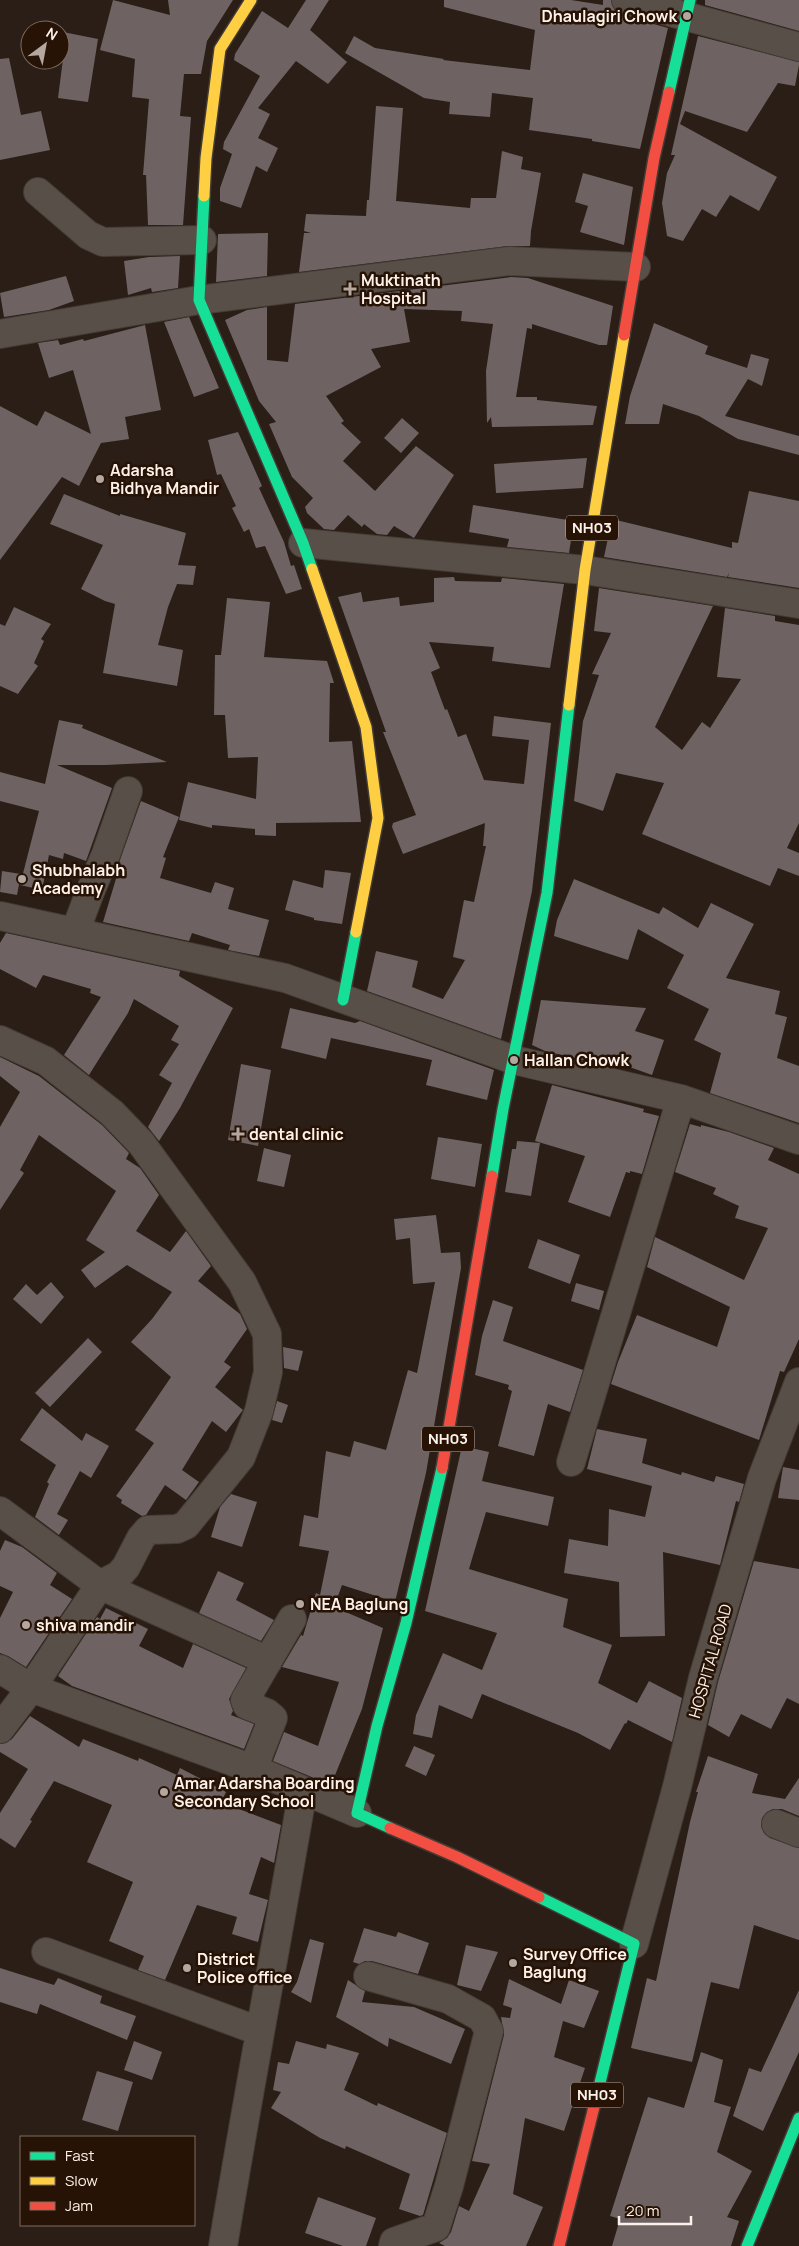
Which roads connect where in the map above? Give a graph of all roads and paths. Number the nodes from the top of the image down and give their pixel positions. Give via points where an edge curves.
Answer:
1 (251, 0) edge
2 (626, 0) edge
3 (688, 8) edge
4 (799, 47) edge
5 (38, 192) dead end
6 (202, 240) junction
7 (636, 267) junction
8 (200, 300) junction
9 (0, 334) edge
10 (303, 542) junction
11 (585, 570) junction
12 (799, 604) edge
13 (128, 791) dead end
14 (0, 916) edge
15 (75, 932) junction
16 (343, 1000) junction
17 (0, 1040) edge
18 (514, 1060) junction
19 (681, 1099) junction
20 (799, 1140) edge
21 (799, 1382) edge
22 (571, 1462) dead end
23 (0, 1511) edge
24 (100, 1585) junction
25 (292, 1619) dead end
26 (268, 1661) junction
27 (0, 1669) edge
28 (31, 1688) junction
29 (0, 1728) edge
30 (253, 1769) junction
31 (303, 1790) junction
32 (357, 1813) junction
33 (634, 1944) junction
34 (46, 1952) dead end
35 (368, 1976) dead end
36 (259, 2031) junction
37 (799, 2118) edge
38 (223, 2246) edge
39 (393, 2246) edge
40 (559, 2246) edge
41 (747, 2246) edge

1 - 6 main road via 220,49 206,158
2 - 3 street
3 - 4 street
3 - 7 main road, NH03 via 654,158
5 - 6 street via 88,235 103,242
6 - 8 main road
7 - 8 street via 510,260
7 - 11 main road, NH03
8 - 9 street
8 - 10 main road
10 - 11 street
10 - 16 main road via 366,728 378,818
11 - 12 street
11 - 18 main road, NH03 via 547,893
13 - 15 street
14 - 15 street
15 - 16 street via 285,978
16 - 18 street
17 - 24 street via 46,1061 112,1113 141,1143 242,1282 267,1334 268,1372 259,1411 241,1457 186,1525 177,1529 148,1530 126,1567 119,1575
18 - 19 street
18 - 32 main road, NH03 via 441,1476
19 - 20 street
19 - 22 street
21 - 33 street, HOSPITAL ROAD via 762,1478 703,1678
23 - 24 street
24 - 26 street
24 - 28 street
25 - 26 street
26 - 30 street via 246,1700 247,1705 273,1718
27 - 28 street
28 - 29 street
28 - 30 street
30 - 31 street
31 - 32 street
31 - 36 street
32 - 33 main road via 457,1857
33 - 40 main road, NH03
34 - 36 street
35 - 39 street via 448,1999 482,2018 489,2031 436,2227 394,2242
36 - 38 street
37 - 41 main road

